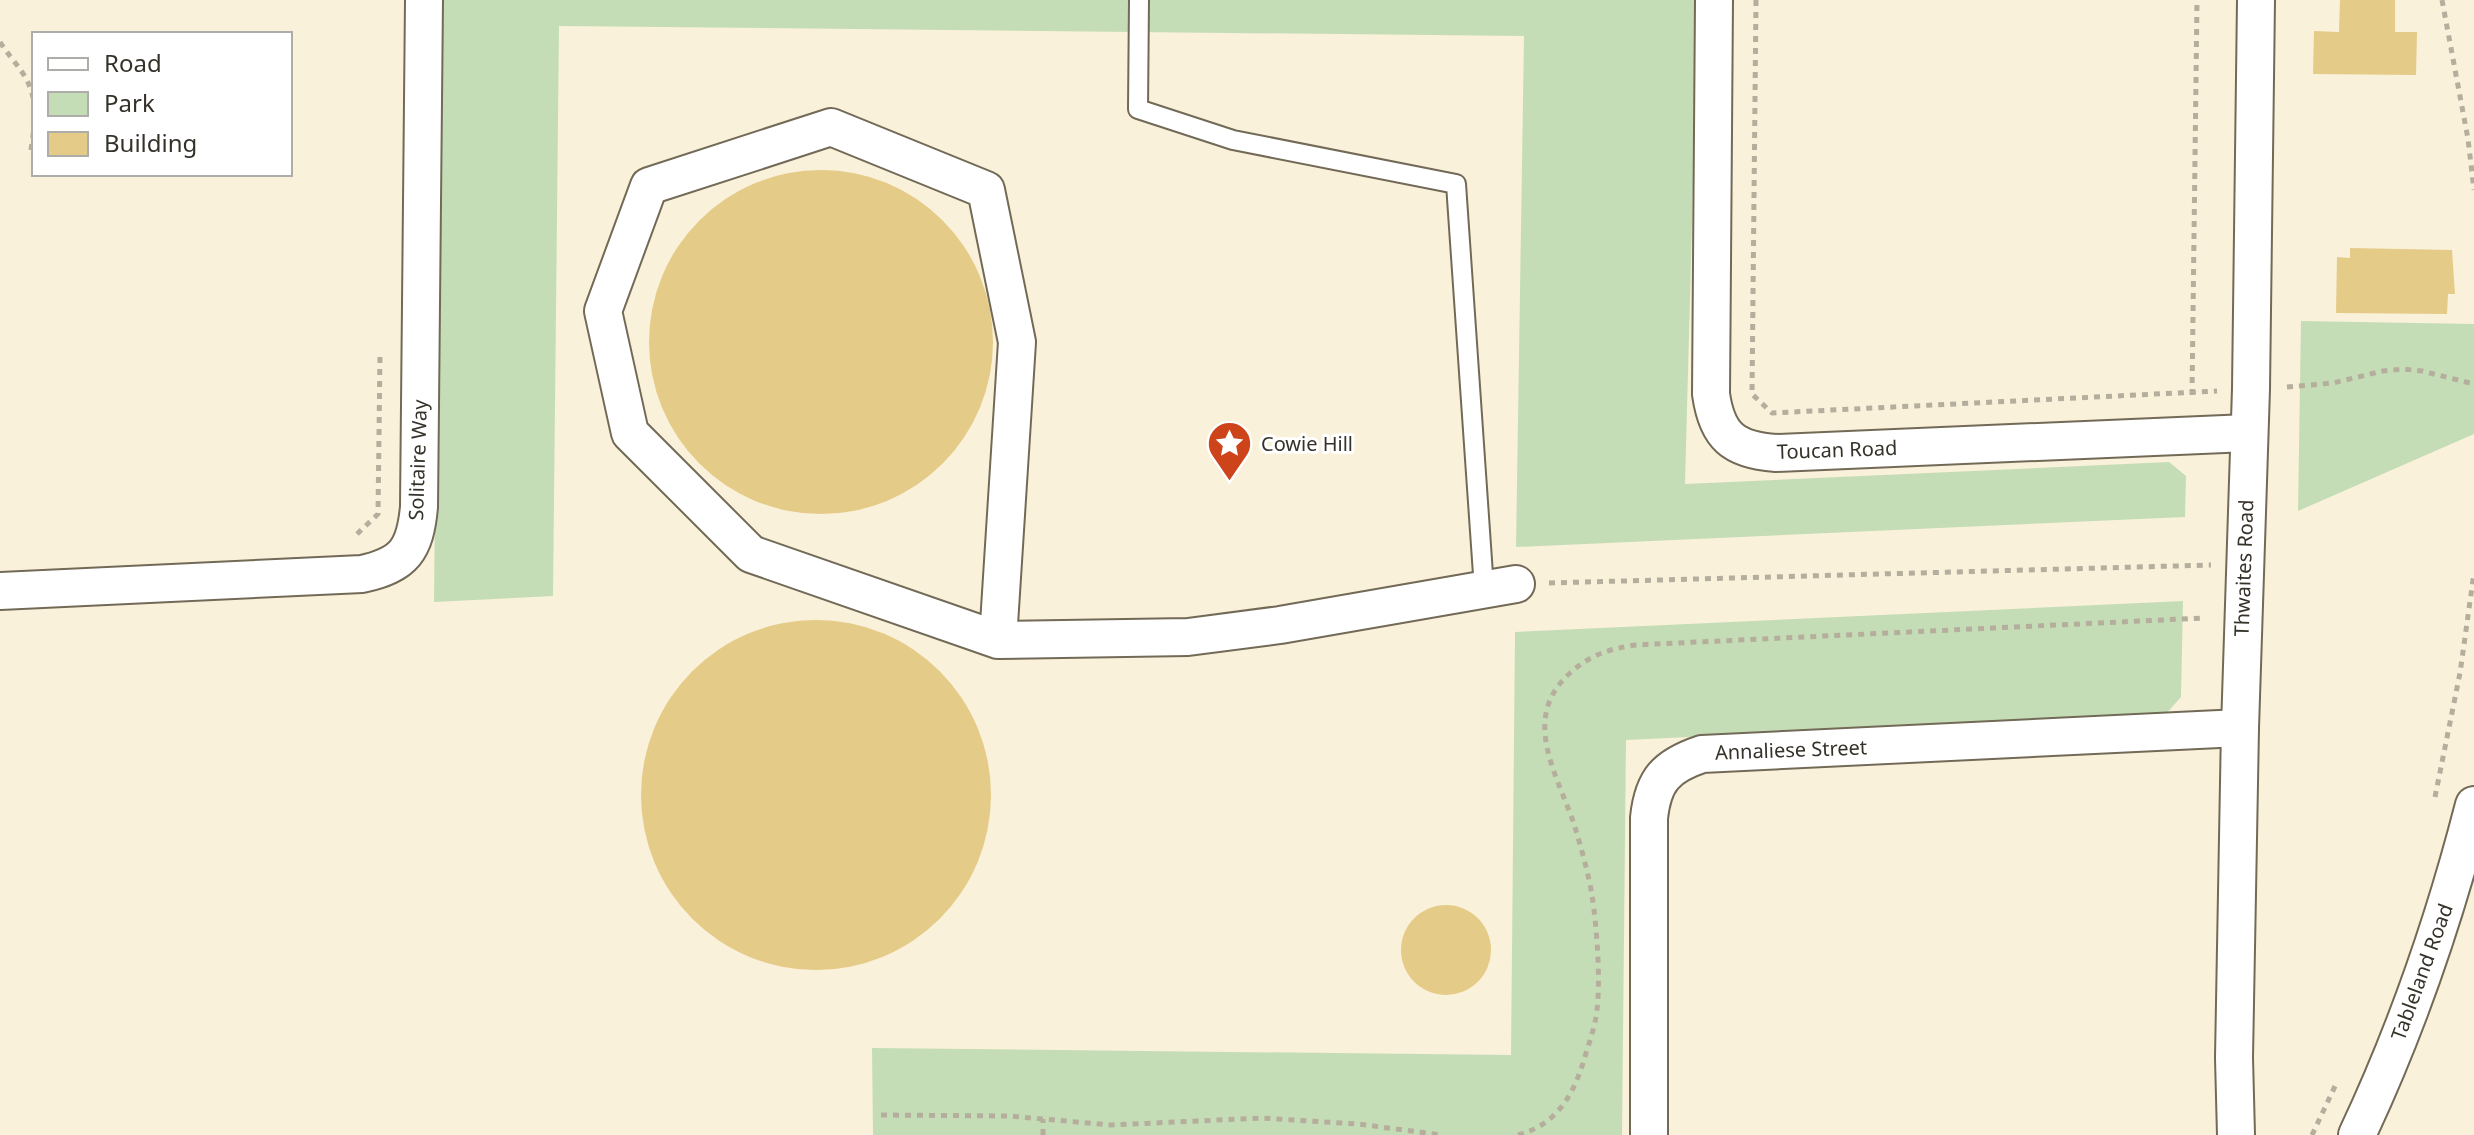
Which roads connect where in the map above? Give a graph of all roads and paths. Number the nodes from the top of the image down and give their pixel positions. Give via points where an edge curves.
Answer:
1 (424, 0) edge
2 (1139, 0) edge
3 (1714, 0) edge
4 (1756, 0) edge
5 (2197, 0) edge
6 (2256, 0) edge
7 (2442, 0) edge
8 (0, 42) edge
9 (32, 94) edge
10 (32, 143) edge
11 (31, 150) dead end
12 (2474, 190) edge
13 (380, 343) dead end
14 (2474, 384) edge
15 (2251, 389) junction
16 (2192, 392) junction
17 (2248, 433) junction
18 (2192, 435) junction
19 (343, 535) dead end
20 (2244, 564) junction
21 (2474, 573) edge
22 (1500, 587) junction
23 (0, 591) edge
24 (998, 640) junction
25 (2240, 728) junction
26 (2434, 800) dead end
27 (2474, 805) edge
28 (2337, 1082) dead end
29 (881, 1115) dead end
30 (1043, 1119) junction
31 (1043, 1135) edge
32 (1442, 1135) edge
33 (1649, 1135) edge
34 (2236, 1135) edge
35 (2312, 1135) edge
36 (2357, 1135) edge

1 - 23 street, Solitaire Way via 419,507 407,551 381,570 362,574
2 - 22 lane via 1138,109 1233,140 1456,184
3 - 18 street, Toucan Road via 1711,394 1724,434 1743,447 1776,453
4 - 16 path via 1752,394 1772,413
5 - 16 path
6 - 15 street, Thwaites Road
7 - 12 path
8 - 9 path via 20,66
10 - 11 path
13 - 19 path via 378,514 359,534
14 - 15 path via 2403,369 2309,386
15 - 16 path
15 - 17 street, Thwaites Road
16 - 18 path
17 - 18 street, Toucan Road
17 - 20 street, Thwaites Road
20 - 22 path
20 - 25 street, Thwaites Road
21 - 26 path
22 - 24 street via 1188,637
24 - 24 street via 751,554 630,433 603,311 649,186 831,127 986,190 1017,342
25 - 33 street, Annaliese Street via 1702,754 1678,762 1651,798 1649,818
25 - 34 street, Thwaites Road
27 - 36 street, Tableland Road via 2438,932
28 - 35 path
29 - 30 path
30 - 31 path
30 - 32 path via 1111,1125 1262,1118

